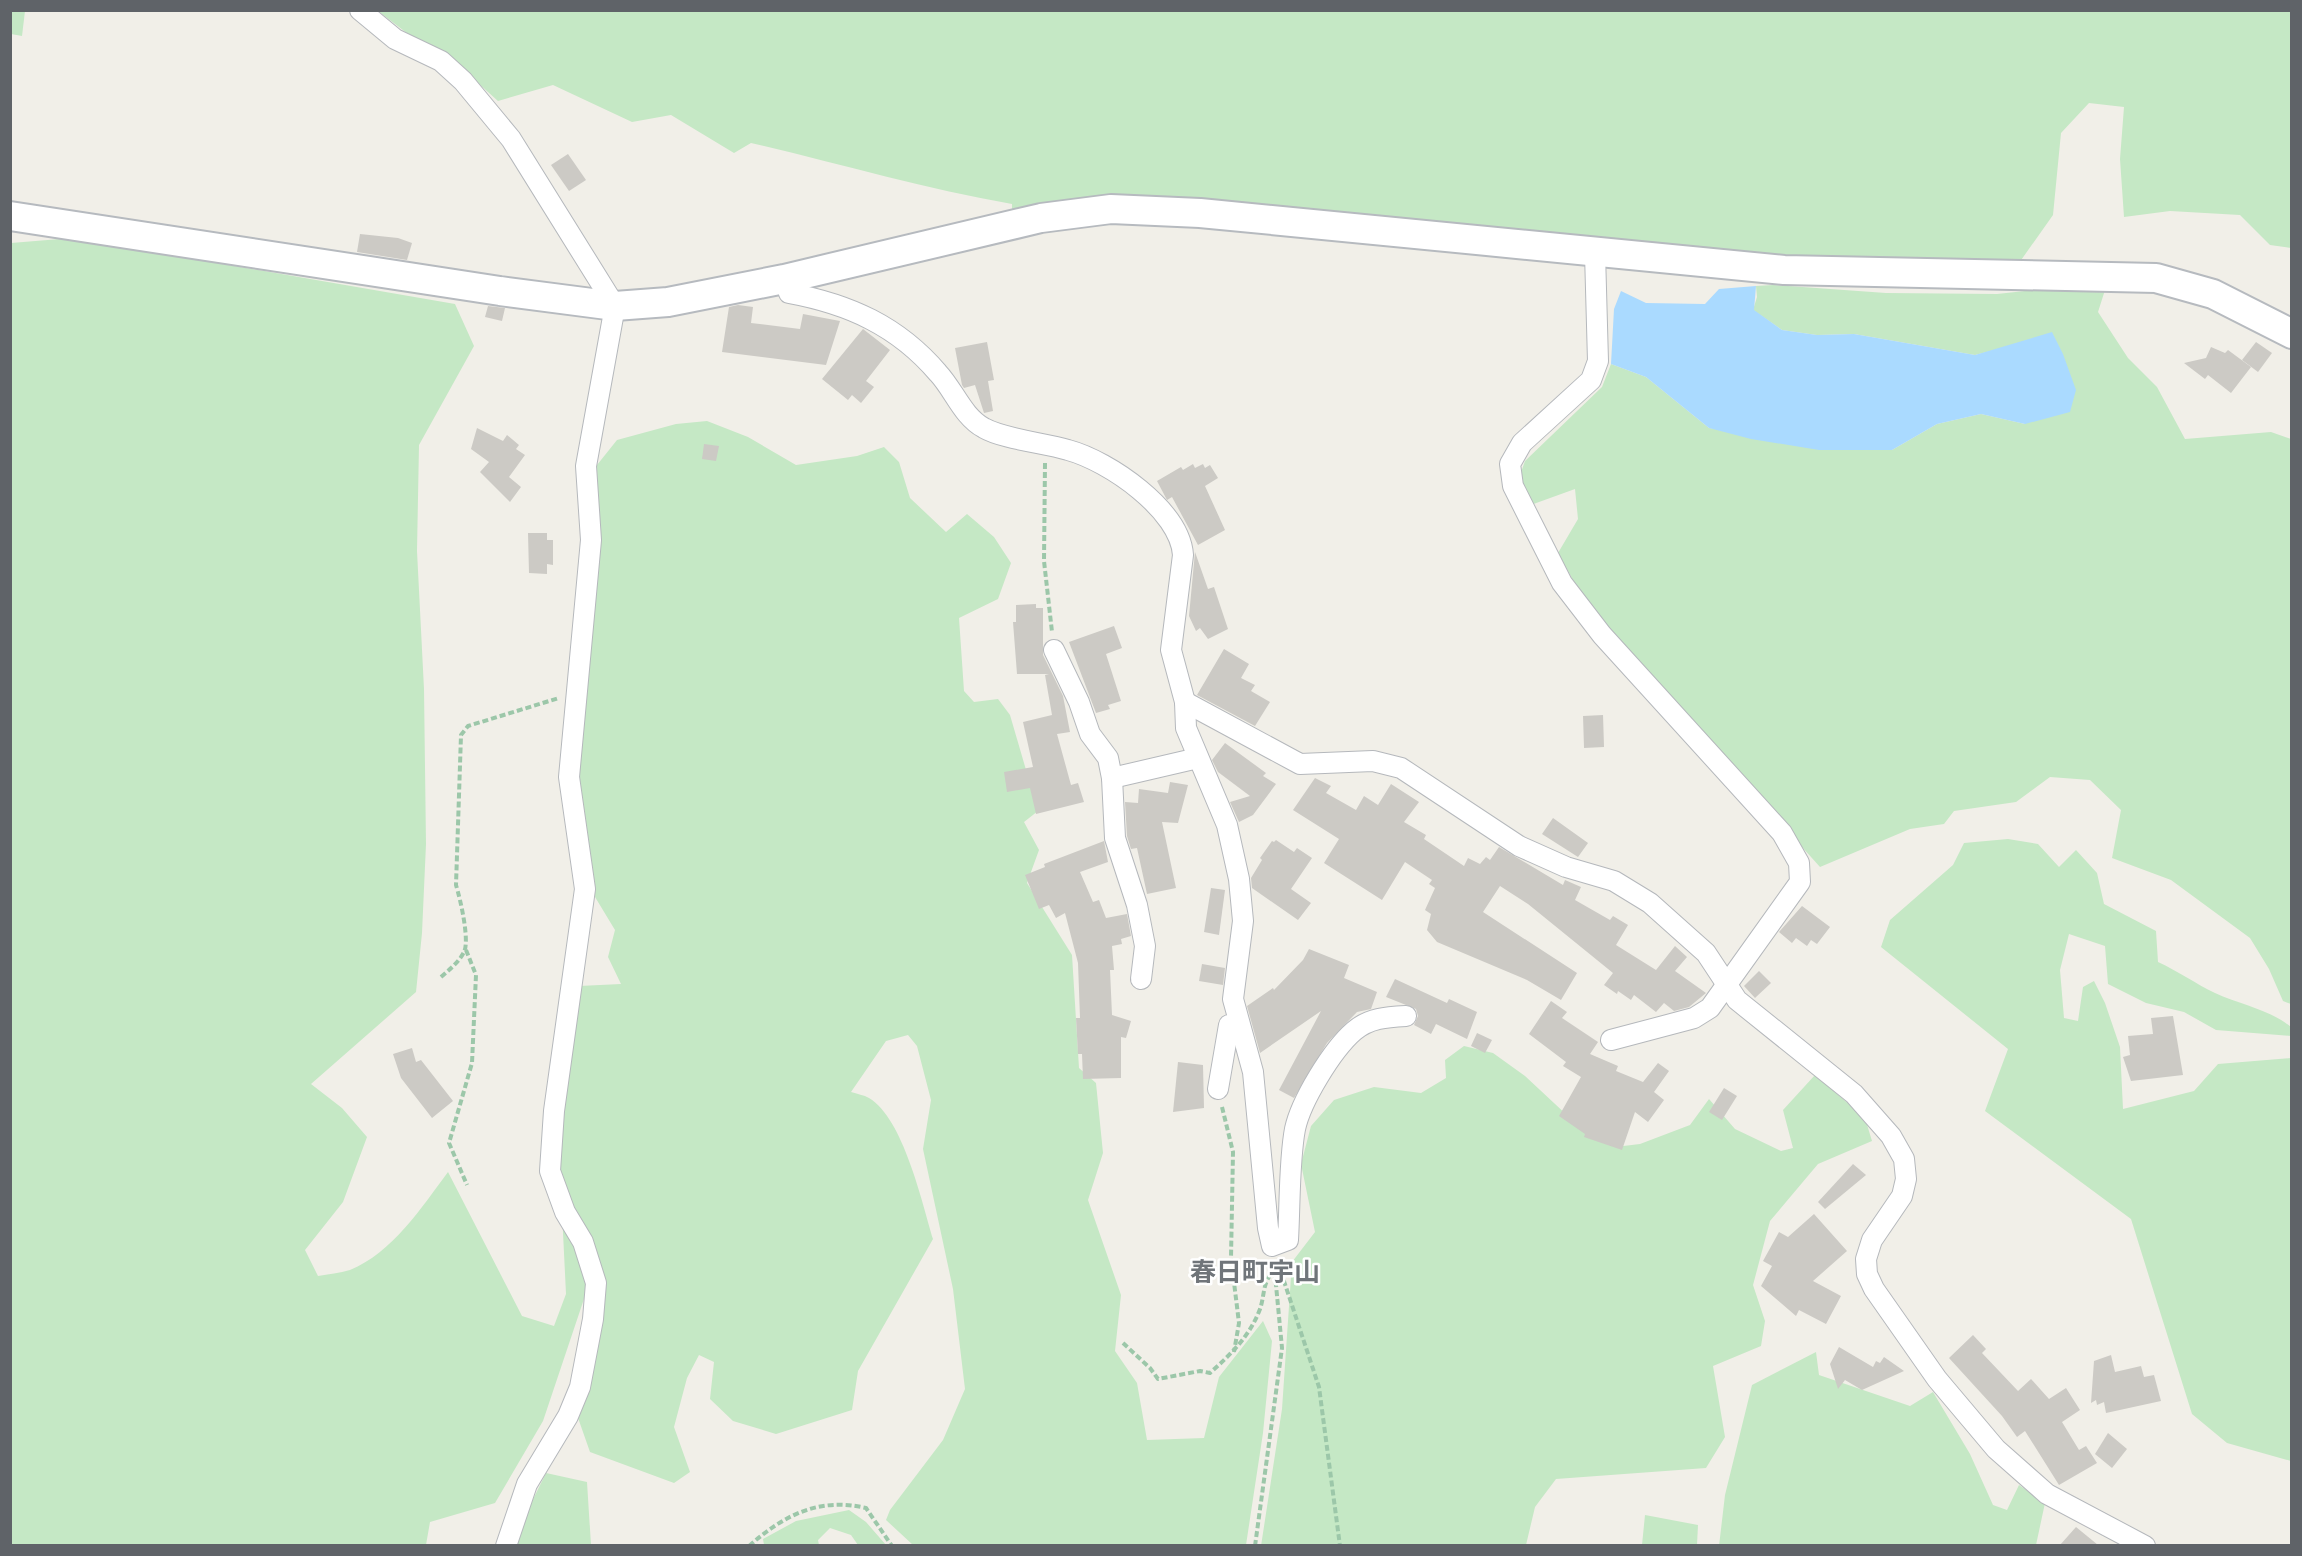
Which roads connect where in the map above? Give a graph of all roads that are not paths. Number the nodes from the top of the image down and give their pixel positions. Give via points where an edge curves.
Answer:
1 (360, 10) edge
2 (10, 216) edge
3 (1596, 254) junction
4 (784, 279) junction
5 (615, 306) junction
6 (2292, 334) edge
7 (1054, 650) road end
8 (1185, 702) junction
9 (1198, 758) junction
10 (1112, 778) junction
11 (1142, 979) dead end
12 (1728, 984) junction
13 (1406, 1016) dead end
14 (1238, 1025) junction
15 (1611, 1040) dead end
16 (1218, 1089) road end
17 (506, 1545) edge
18 (2145, 1545) edge

1 - 5 street via 395,39 441,61 464,81 512,139
2 - 5 street
3 - 4 street via 1200,213 1111,209 1041,218
3 - 6 street via 1784,270 2156,278 2213,294
3 - 12 street via 1598,361 1591,380 1522,443 1510,464 1513,486 1562,583 1602,635 1782,832 1800,863 1800,882
4 - 5 street via 668,302
4 - 8 street via 789,293 854,310 893,330 939,374 972,419 985,429 1071,450 1113,469 1170,519 1182,541 1171,650
5 - 17 street via 586,466 591,540 569,777 585,889 550,1171 583,1242 596,1283 593,1319 580,1387 568,1416 527,1484
7 - 10 street via 1090,734 1108,758
8 - 9 street via 1186,728
8 - 12 street via 1300,764 1373,761 1401,768 1520,846 1566,867 1614,881 1650,903 1706,952
9 - 10 street
9 - 14 street via 1227,825 1239,879 1243,921 1233,999
10 - 11 street via 1115,838 1137,904 1145,946
12 - 15 street via 1710,1008 1694,1018
12 - 18 street via 1737,1000 1854,1094 1891,1136 1904,1159 1906,1179 1902,1196 1872,1240 1866,1259 1867,1274 1937,1379 1996,1449 2047,1494
13 - 14 street via 1381,1017 1355,1030 1332,1056 1315,1085 1295,1128 1288,1240 1272,1246 1253,1072
14 - 16 street via 1229,1025

